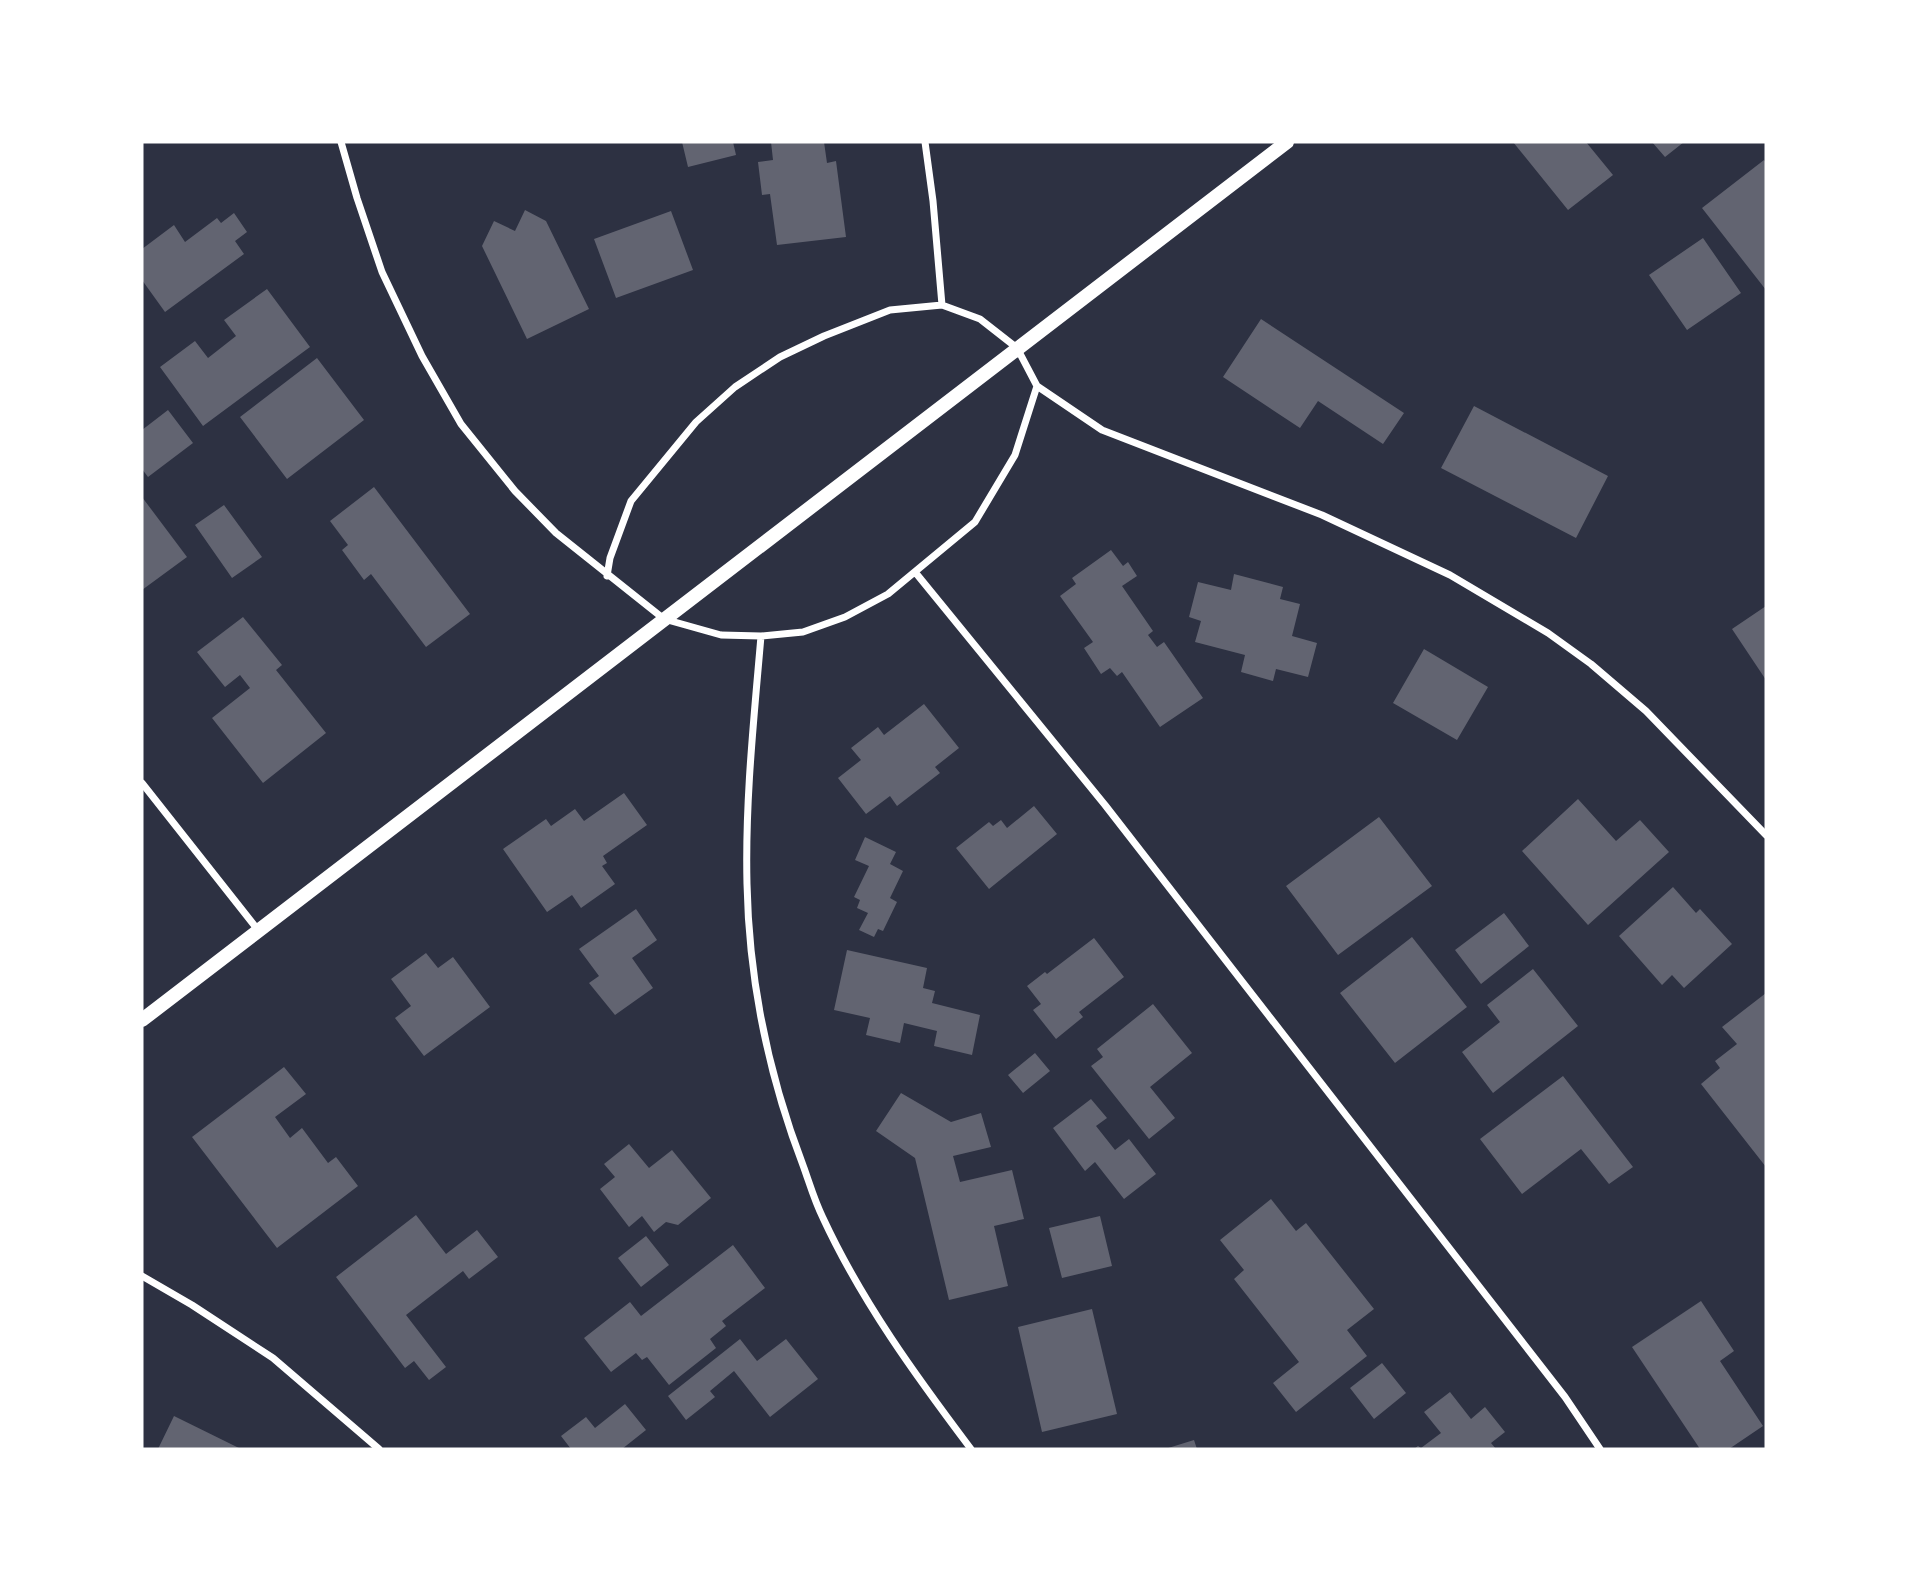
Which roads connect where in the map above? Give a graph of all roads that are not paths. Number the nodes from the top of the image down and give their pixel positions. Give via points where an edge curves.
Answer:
1 (341, 142) edge
2 (925, 142) edge
3 (1287, 142) edge
4 (942, 305) junction
5 (1017, 348) junction
6 (1037, 386) junction
7 (915, 572) junction
8 (607, 576) junction
9 (664, 619) junction
10 (761, 636) junction
11 (142, 783) edge
12 (1766, 835) edge
13 (259, 931) junction
14 (142, 1020) edge
15 (142, 1276) edge
16 (379, 1449) edge
17 (971, 1449) edge
18 (1600, 1449) edge

1 - 8 street via 382,272 461,424 514,491
2 - 4 street
3 - 5 main road
4 - 5 street via 980,319
4 - 8 street via 890,310 835,331 780,357 735,387 696,422 631,501
5 - 6 street
5 - 9 main road
6 - 7 street via 1015,455 975,522
6 - 12 street via 1102,430 1322,515 1450,575 1548,633 1646,711
7 - 10 street via 888,594 845,617 803,632
7 - 18 street via 1105,805 1566,1397
8 - 9 street
9 - 10 street via 721,635
9 - 13 main road
10 - 17 street via 748,788 747,885 765,1044 786,1122 822,1218 881,1325
11 - 13 street
13 - 14 main road
15 - 16 street via 273,1358

